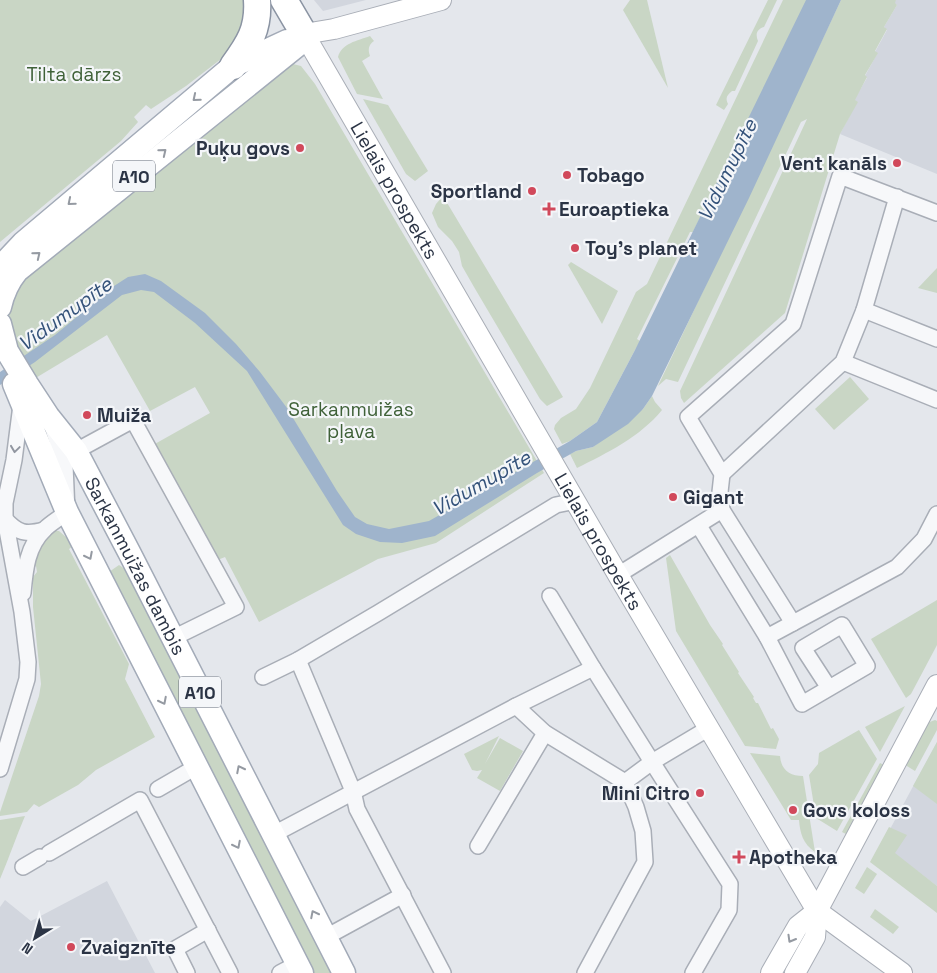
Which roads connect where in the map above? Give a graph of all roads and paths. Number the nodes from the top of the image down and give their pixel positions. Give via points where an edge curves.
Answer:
1 (257, 0) edge
2 (284, 0) edge
3 (441, 0) edge
4 (304, 34) junction
5 (233, 66) junction
6 (896, 197) junction
7 (937, 213) edge
8 (0, 271) edge
9 (0, 307) edge
10 (864, 310) junction
11 (0, 324) edge
12 (937, 339) edge
13 (3, 354) edge
14 (844, 362) junction
15 (21, 391) junction
16 (937, 400) edge
17 (48, 416) junction
18 (76, 451) junction
19 (722, 474) junction
20 (576, 501) junction
21 (722, 510) junction
22 (67, 512) junction
23 (937, 514) edge
24 (4, 519) junction
25 (699, 526) junction
26 (44, 530) junction
27 (618, 575) junction
28 (550, 596) dead end
29 (22, 612) junction
30 (793, 623) junction
31 (767, 637) junction
32 (172, 638) junction
33 (803, 648) junction
34 (298, 660) junction
35 (779, 660) junction
36 (593, 668) junction
37 (263, 677) dead end
38 (937, 685) edge
39 (829, 688) junction
40 (516, 706) junction
41 (710, 728) junction
42 (545, 733) junction
43 (652, 762) junction
44 (196, 767) junction
45 (0, 769) edge
46 (625, 782) junction
47 (353, 791) junction
48 (150, 794) junction
49 (274, 834) junction
50 (478, 846) dead end
51 (23, 867) dead end
52 (403, 895) junction
53 (817, 911) junction
54 (208, 930) junction
55 (326, 937) junction
56 (293, 970) edge
57 (187, 973) edge
58 (230, 973) edge
59 (344, 973) edge
60 (443, 973) edge
61 (585, 973) edge
62 (693, 973) edge
63 (771, 973) edge
64 (795, 973) edge
65 (902, 973) edge

1 - 5 highway, A10 via 253,34
2 - 4 highway, Lielais prospekts
3 - 4 main road
4 - 5 main road
9 -> 4 main road, A10 via 9,281 17,271 298,45
4 - 20 main road, Lielais prospekts
5 -> 8 main road, A10 via 23,243
6 - 7 street
6 - 10 street
6 - 19 street via 840,176 793,324 688,418
10 - 12 street
10 - 14 street
11 - 13 main road, Sarkanmuižas dambis / A10
13 - 15 main road, Sarkanmuižas dambis / A10
14 - 16 street
14 - 19 street
15 - 17 main road, Sarkanmuižas dambis / A10
15 - 22 main road, Sarkanmuižas dambis / A10
15 -> 24 street
17 - 18 main road, Sarkanmuižas dambis / A10
17 - 22 street via 65,465
18 - 32 main road, Sarkanmuižas dambis / A10
18 - 32 street via 133,420 236,608
19 - 21 street
20 - 27 main road, Lielais prospekts
20 - 34 street via 556,505
21 - 25 street
21 - 30 street
22 - 26 street
22 -> 44 main road, Sarkanmuižas dambis / A10
23 - 30 street via 924,539 897,567
24 - 26 street via 13,528 28,534
24 - 29 street
25 - 27 street
25 - 31 street
26 - 29 street via 32,546 26,567
27 - 41 main road, Lielais prospekts
28 - 36 street
29 - 45 street via 27,679
30 - 31 street
31 - 35 street
49 -> 32 main road, Sarkanmuižas dambis / A10
33 - 35 street
33 - 39 street
33 - 39 street via 842,625 867,666
34 - 37 street
34 - 47 street
35 - 39 street via 802,704
36 - 40 street
36 - 43 street
38 - 53 main road
40 - 42 street
40 - 47 street
41 - 43 street
41 - 53 main road, Lielais prospekts
42 - 46 street
42 - 50 street
43 - 46 street
43 - 62 street via 730,884 729,910
44 - 48 street
44 -> 56 main road, Sarkanmuižas dambis / A10
46 - 61 street via 643,831 645,862
47 - 49 street
47 - 52 street via 356,809
48 - 51 street
48 - 54 street
55 -> 49 main road, Sarkanmuižas dambis / A10
52 - 55 street
52 - 60 street
53 -> 63 main road via 798,926
53 - 64 main road via 815,937
53 - 65 main road, Lielais prospekts
54 - 57 street via 175,949
54 - 58 street
55 - 59 main road, Sarkanmuižas dambis / A10

